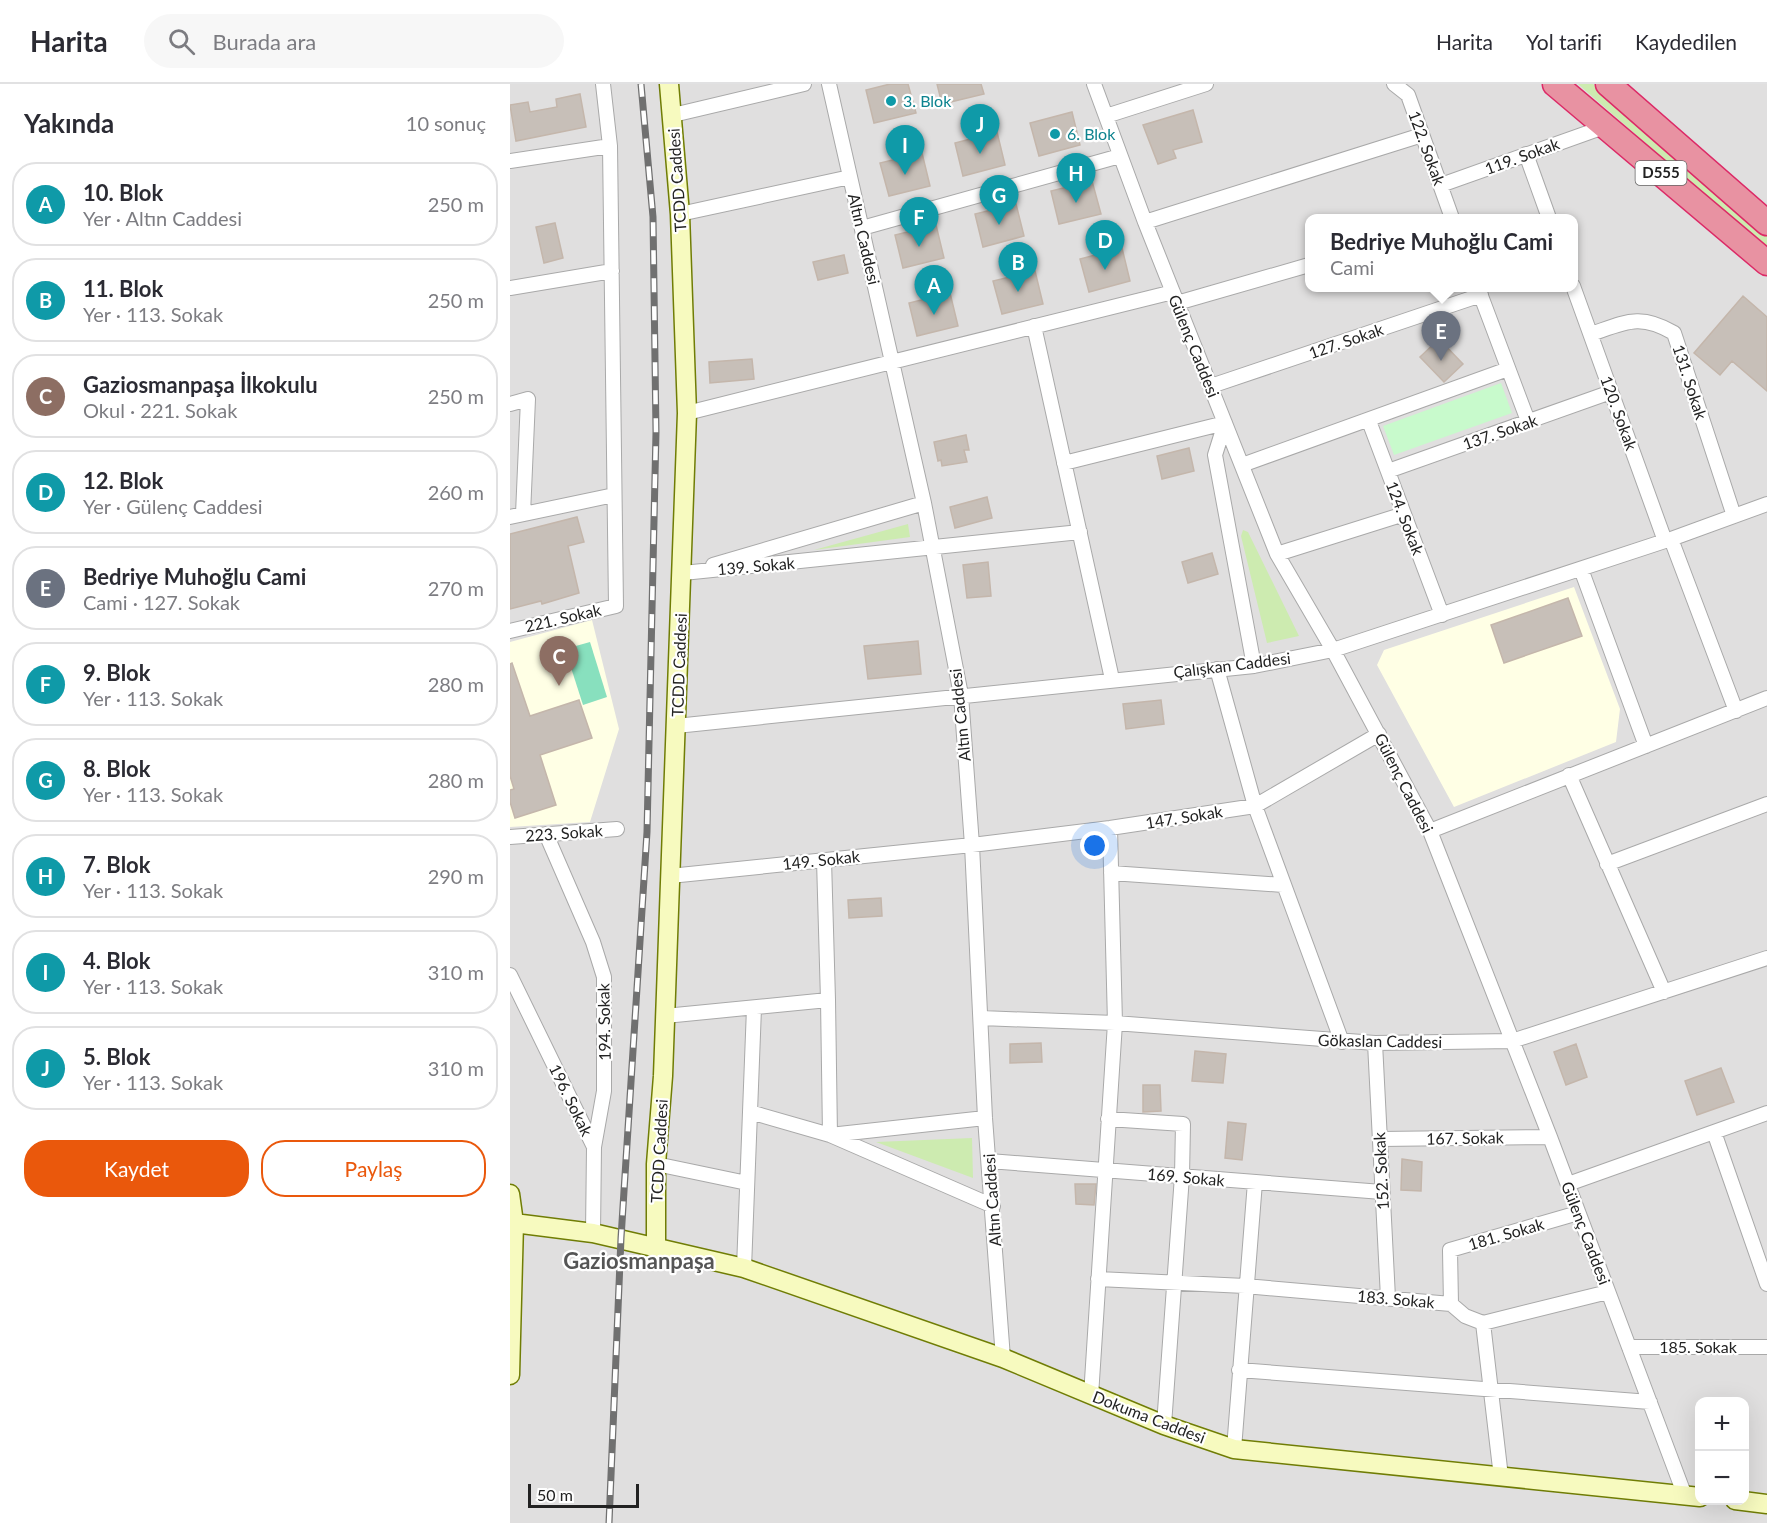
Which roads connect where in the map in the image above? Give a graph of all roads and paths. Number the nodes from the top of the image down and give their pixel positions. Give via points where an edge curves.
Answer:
1 (603, 84) edge
2 (669, 84) edge
3 (804, 84) edge
4 (829, 84) edge
5 (1094, 84) edge
6 (1206, 84) edge
7 (1394, 84) edge
8 (1555, 84) edge
9 (1608, 84) edge
10 (673, 115) junction
11 (1107, 116) junction
12 (1604, 127) junction
13 (1422, 135) junction
14 (610, 146) junction
15 (1526, 154) junction
16 (1120, 156) junction
17 (510, 161) edge
18 (850, 177) junction
19 (1441, 185) junction
20 (680, 214) junction
21 (1450, 214) edge
22 (1547, 214) edge
23 (1145, 222) junction
24 (1767, 223) edge
25 (862, 228) junction
26 (1767, 263) edge
27 (1305, 266) edge
28 (612, 271) junction
29 (510, 288) edge
30 (1476, 292) edge
31 (1479, 292) edge
32 (1576, 292) edge
33 (1175, 297) junction
34 (1034, 326) junction
35 (1591, 334) junction
36 (892, 362) junction
37 (1508, 369) junction
38 (1211, 386) junction
39 (1611, 393) junction
40 (510, 404) edge
41 (687, 413) junction
42 (1369, 421) junction
43 (1528, 421) junction
44 (1225, 423) junction
45 (1064, 463) junction
46 (1242, 465) junction
47 (1388, 471) junction
48 (614, 495) junction
49 (924, 503) junction
50 (1767, 504) edge
51 (1404, 514) junction
52 (516, 515) edge
53 (1734, 516) junction
54 (1080, 532) junction
55 (1668, 540) junction
56 (933, 549) junction
57 (1277, 554) junction
58 (1581, 569) junction
59 (682, 573) junction
60 (1442, 615) junction
61 (510, 631) edge
62 (1333, 650) junction
63 (1254, 666) junction
64 (1217, 669) junction
65 (1112, 679) junction
66 (961, 695) junction
67 (1767, 698) edge
68 (1736, 711) junction
69 (676, 726) junction
70 (1379, 734) junction
71 (1646, 746) junction
72 (1569, 775) junction
73 (1767, 804) edge
74 (1255, 806) junction
75 (1110, 828) junction
76 (617, 829) dead end
77 (1430, 831) junction
78 (546, 834) junction
79 (510, 837) edge
80 (972, 845) junction
81 (824, 860) junction
82 (1607, 864) junction
83 (1111, 873) junction
84 (670, 876) junction
85 (1283, 885) junction
86 (1767, 958) edge
87 (510, 975) edge
88 (1664, 992) junction
89 (828, 1000) junction
90 (754, 1008) junction
91 (665, 1016) junction
92 (981, 1018) junction
93 (1115, 1023) junction
94 (1512, 1041) junction
95 (1342, 1042) junction
96 (1375, 1043) junction
97 (750, 1112) junction
98 (1767, 1113) edge
99 (985, 1118) junction
100 (1108, 1119) junction
101 (1714, 1132) junction
102 (830, 1135) junction
103 (1550, 1137) junction
104 (1380, 1139) junction
105 (594, 1147) junction
106 (989, 1161) junction
107 (656, 1164) junction
108 (1104, 1170) junction
109 (1182, 1176) junction
110 (1255, 1182) junction
111 (747, 1183) junction
112 (1568, 1184) junction
113 (1383, 1192) junction
114 (510, 1194) edge
115 (993, 1206) junction
116 (1578, 1213) junction
117 (512, 1222) edge
118 (593, 1233) junction
119 (656, 1246) junction
120 (744, 1268) junction
121 (1098, 1279) junction
122 (1174, 1283) junction
123 (1767, 1284) edge
124 (1245, 1286) junction
125 (1608, 1293) junction
126 (1388, 1298) junction
127 (511, 1300) edge
128 (1451, 1304) junction
129 (1483, 1323) junction
130 (1629, 1347) junction
131 (1767, 1347) edge
132 (1003, 1358) junction
133 (1239, 1370) junction
134 (510, 1375) edge
135 (1492, 1390) junction
136 (1091, 1396) junction
137 (1650, 1402) junction
138 (1164, 1425) junction
139 (1234, 1449) junction
140 (1502, 1476) junction
141 (1692, 1496) edge
142 (1749, 1502) edge
143 (1767, 1504) edge

1 - 14 street
2 - 10 main road, TCDD Caddesi
3 - 10 street
4 - 18 street, Altın Caddesi
5 - 11 street, Gülenç Caddesi
6 - 11 street
7 - 13 street, 122. Sokak via 1408,95
8 - 12 highway, D555
9 - 24 highway, D555
10 - 20 main road, TCDD Caddesi
11 - 16 street, Gülenç Caddesi
12 - 15 street, 119. Sokak
12 - 26 highway, D555
13 - 19 street, 122. Sokak
13 - 23 street
14 - 17 street
14 - 28 street
15 - 19 street, 119. Sokak
15 - 22 street
16 - 23 street, Gülenç Caddesi
16 - 25 street
18 - 20 street
18 - 25 street, Altın Caddesi
19 - 21 street, 122. Sokak
20 - 41 main road, TCDD Caddesi
23 - 33 street, Gülenç Caddesi
25 - 36 street, Altın Caddesi
27 - 33 street
28 - 29 street
28 - 48 street
30 - 38 street, 127. Sokak
31 - 37 street
32 - 35 street, 120. Sokak
33 - 34 street
33 - 38 street, Gülenç Caddesi
34 - 36 street
34 - 45 street
35 - 39 street, 120. Sokak
35 - 53 street, 131. Sokak via 1634,319 1656,322 1674,333
36 - 41 street
36 - 49 street, Altın Caddesi
37 - 42 street
37 - 43 street
38 - 44 street, Gülenç Caddesi
39 - 43 street, 137. Sokak
39 - 55 street, 120. Sokak
40 - 52 street via 528,399
41 - 59 main road, TCDD Caddesi
42 - 46 street
42 - 47 street, 124. Sokak
43 - 47 street, 137. Sokak
44 - 45 street
44 - 46 street, Gülenç Caddesi
44 - 63 street via 1215,454
45 - 54 street
46 - 57 street, Gülenç Caddesi
47 - 51 street, 124. Sokak
48 - 52 street
48 - 61 street, 221. Sokak via 616,606
49 - 56 street, Altın Caddesi
49 - 59 street, 139. Sokak
50 - 53 street, Çalışkan Caddesi
51 - 57 street
51 - 60 street, 124. Sokak
53 - 55 street, Çalışkan Caddesi
54 - 56 street, 139. Sokak
54 - 65 street
55 - 58 street, Çalışkan Caddesi
55 - 68 street, 120. Sokak
56 - 59 street, 139. Sokak
56 - 66 street, Altın Caddesi
57 - 62 street, Gülenç Caddesi
58 - 60 street, Çalışkan Caddesi
58 - 71 street
59 - 69 main road, TCDD Caddesi
60 - 62 street, Çalışkan Caddesi
62 - 63 street, Çalışkan Caddesi
62 - 70 street, Gülenç Caddesi
63 - 64 street, Çalışkan Caddesi
64 - 65 street, Çalışkan Caddesi
64 - 74 street
65 - 66 street, Çalışkan Caddesi
66 - 69 street, Çalışkan Caddesi
66 - 80 street, Altın Caddesi
67 - 68 street
68 - 71 street
69 - 84 main road, TCDD Caddesi
70 - 74 street, 147. Sokak
70 - 77 street, Gülenç Caddesi
71 - 72 street
72 - 77 street
72 - 82 street
73 - 82 street
74 - 75 street, 147. Sokak
74 - 85 street
75 - 80 street, 147. Sokak
75 - 83 street
76 - 78 street, 223. Sokak
77 - 94 street, Gülenç Caddesi
78 - 79 street, 223. Sokak
78 - 105 street, 194. Sokak via 604,978 604,1091
80 - 81 street, 149. Sokak
80 - 92 street, Altın Caddesi
81 - 84 street, 149. Sokak
81 - 89 street
82 - 88 street
83 - 85 street
83 - 93 street
84 - 91 main road, TCDD Caddesi
85 - 95 street
86 - 88 street, Gökaslan Caddesi
87 - 105 street, 196. Sokak
88 - 94 street, Gökaslan Caddesi
89 - 90 street
89 - 102 street
90 - 91 street
90 - 97 street
91 - 107 main road, TCDD Caddesi
92 - 93 street, Gökaslan Caddesi
92 - 99 street, Altın Caddesi
93 - 95 street, Gökaslan Caddesi
93 - 100 street
94 - 96 street, Gökaslan Caddesi
94 - 103 street, Gülenç Caddesi
95 - 96 street, Gökaslan Caddesi
96 - 104 street, 152. Sokak
97 - 102 street
97 - 111 street
98 - 101 street
99 - 102 street
99 - 106 street, Altın Caddesi
100 - 108 street
100 - 109 street via 1183,1124
101 - 112 street
101 - 123 street
102 - 115 street
103 - 104 street, 167. Sokak
103 - 112 street, Gülenç Caddesi
104 - 113 street, 152. Sokak
105 - 118 street, 196. Sokak
106 - 108 street, 169. Sokak
106 - 115 street, Altın Caddesi
107 - 111 street
107 - 119 main road, TCDD Caddesi
108 - 109 street, 169. Sokak
108 - 121 street
109 - 110 street, 169. Sokak
109 - 122 street
110 - 113 street, 169. Sokak
110 - 124 street
111 - 120 street
112 - 116 street, Gülenç Caddesi
113 - 126 street, 152. Sokak
114 - 117 main road
115 - 132 street, Altın Caddesi
116 - 125 street, Gülenç Caddesi
116 - 128 street, 181. Sokak via 1450,1250
117 - 118 main road, Dokuma Caddesi
117 - 127 main road
118 - 119 main road, Dokuma Caddesi
119 - 120 main road, Dokuma Caddesi
120 - 132 main road, Dokuma Caddesi
121 - 122 street, 183. Sokak
121 - 136 street
122 - 124 street, 183. Sokak
122 - 138 street
124 - 126 street, 183. Sokak
124 - 133 street
125 - 129 street
125 - 130 street, Gülenç Caddesi
126 - 128 street, 183. Sokak
127 - 134 main road
128 - 129 street, 183. Sokak via 1465,1316
129 - 135 street
130 - 131 street, 185. Sokak
130 - 137 street, Gülenç Caddesi
132 - 136 main road, Dokuma Caddesi
133 - 135 street
133 - 139 street
135 - 137 street
135 - 140 street
136 - 138 main road, Dokuma Caddesi
137 - 141 street, Gülenç Caddesi
138 - 139 main road, Dokuma Caddesi
139 - 140 main road, Dokuma Caddesi
140 - 141 main road, Dokuma Caddesi
142 - 143 main road

